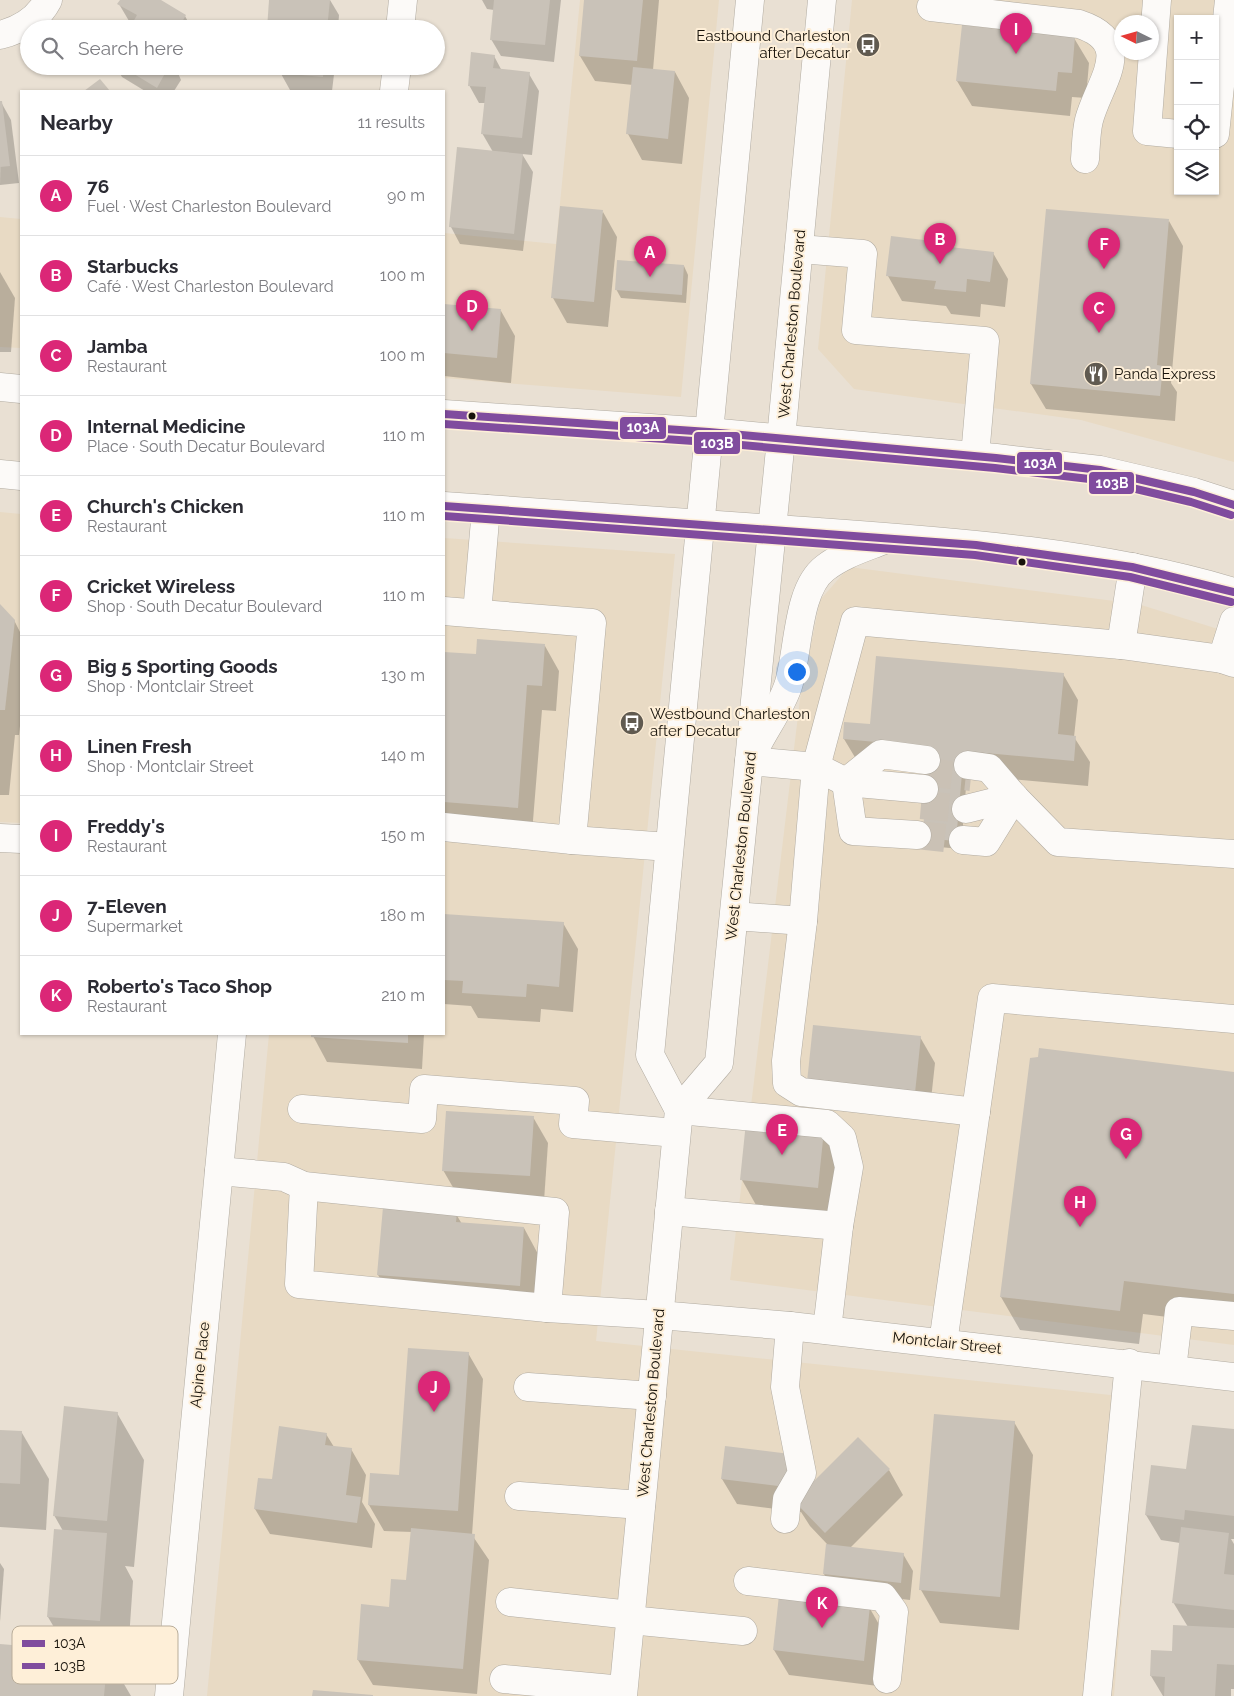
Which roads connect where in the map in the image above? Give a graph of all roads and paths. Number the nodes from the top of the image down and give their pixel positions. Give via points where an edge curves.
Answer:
1 (48, 0) edge
2 (403, 0) edge
3 (750, 0) edge
4 (822, 0) edge
5 (1157, 0) edge
6 (1228, 0) edge
7 (931, 7) dead end
8 (31, 20) edge
9 (401, 20) edge
10 (20, 28) edge
11 (0, 35) edge
12 (395, 75) edge
13 (394, 90) edge
14 (1218, 105) edge
15 (1174, 134) edge
16 (1219, 137) edge
17 (1234, 140) edge
18 (1085, 159) dead end
19 (799, 249) junction
20 (0, 388) edge
21 (20, 389) edge
22 (445, 414) edge
23 (708, 432) junction
24 (781, 439) junction
25 (975, 456) junction
26 (0, 474) edge
27 (20, 476) edge
28 (1234, 505) edge
29 (445, 506) edge
30 (486, 508) junction
31 (700, 524) junction
32 (772, 529) junction
33 (892, 537) junction
34 (1134, 567) junction
35 (1234, 592) edge
36 (445, 611) edge
37 (477, 613) junction
38 (1234, 621) edge
39 (1121, 645) junction
40 (1228, 661) edge
41 (749, 761) junction
42 (816, 767) junction
43 (846, 782) junction
44 (1014, 797) junction
45 (967, 801) junction
46 (445, 827) edge
47 (572, 840) junction
48 (669, 847) junction
49 (1234, 854) edge
50 (734, 916) junction
51 (803, 921) junction
52 (1234, 1019) edge
53 (232, 1035) edge
54 (302, 1109) dead end
55 (976, 1112) junction
56 (677, 1122) junction
57 (219, 1171) junction
58 (304, 1186) junction
59 (669, 1211) junction
60 (839, 1226) junction
61 (547, 1308) junction
62 (659, 1314) junction
63 (1234, 1316) edge
64 (790, 1326) junction
65 (827, 1330) junction
66 (944, 1343) junction
67 (1129, 1363) junction
68 (1172, 1369) junction
69 (1234, 1377) edge
70 (528, 1387) dead end
71 (652, 1396) junction
72 (519, 1496) dead end
73 (641, 1505) junction
74 (785, 1519) dead end
75 (748, 1581) dead end
76 (510, 1602) dead end
77 (630, 1617) junction
78 (176, 1626) edge
79 (743, 1631) dead end
80 (504, 1678) dead end
81 (887, 1679) dead end
82 (623, 1693) edge
83 (1097, 1696) edge

1 - 8 main road
2 - 9 main road
3 - 23 main road
4 - 19 main road, West Charleston Boulevard
5 - 15 main road via 1147,131
6 - 14 main road
7 - 18 main road via 1079,24 1095,29 1108,42 1112,59 1089,120
10 - 11 main road
12 - 13 main road
16 - 17 main road
19 - 24 main road, West Charleston Boulevard
19 - 25 main road via 863,254 856,330 985,341
20 - 21 main road
22 - 23 main road
23 - 24 main road
23 - 31 main road
24 - 25 main road
24 - 32 main road, West Charleston Boulevard
25 - 28 main road via 1100,470
26 - 27 main road
29 - 30 main road
30 - 31 main road
30 - 37 main road
31 - 32 main road
31 - 48 main road
32 - 33 main road
32 - 41 main road, West Charleston Boulevard
33 - 34 main road via 1053,554
33 - 41 main road via 831,564 811,585 788,686
34 - 35 main road
34 - 39 main road
36 - 37 main road
37 - 47 main road via 592,622
38 - 40 main road
39 - 40 main road
39 - 42 main road via 854,621
41 - 42 main road
41 - 50 main road, West Charleston Boulevard
42 - 43 main road
42 - 51 main road
43 - 43 main road via 874,768 922,797 854,816
44 - 45 main road
44 - 45 main road via 989,768
44 - 45 main road via 986,842
44 - 49 main road via 1058,842
46 - 47 main road
47 - 48 main road
48 - 56 main road via 650,1055
50 - 51 main road
50 - 56 main road, West Charleston Boulevard via 719,1063
51 - 55 main road via 786,1061 787,1083 801,1092
52 - 55 main road via 992,998
53 - 57 main road, Alpine Place
54 - 56 main road via 422,1120 424,1088 575,1101 573,1124
55 - 66 main road
56 - 59 main road, West Charleston Boulevard
56 - 60 main road via 827,1124 842,1138 849,1167
57 - 58 main road via 284,1177
57 - 78 main road, Alpine Place
58 - 61 main road, Montclair Street via 299,1284
58 - 61 main road via 555,1212
59 - 60 main road
59 - 62 main road, West Charleston Boulevard
60 - 65 main road
61 - 62 main road, Montclair Street
62 - 64 main road, Montclair Street
62 - 71 main road, West Charleston Boulevard
63 - 68 main road via 1179,1312
64 - 65 main road, Montclair Street
64 - 74 main road via 785,1387 802,1473 787,1499
65 - 66 main road, Montclair Street
66 - 67 main road, Montclair Street
67 - 68 main road, Montclair Street
67 - 83 main road
68 - 69 main road, Montclair Street
70 - 71 main road
71 - 73 main road, West Charleston Boulevard
72 - 73 main road
73 - 77 main road, West Charleston Boulevard
75 - 81 main road via 883,1597 894,1612
76 - 77 main road
77 - 79 main road
77 - 82 main road, West Charleston Boulevard
80 - 82 main road

